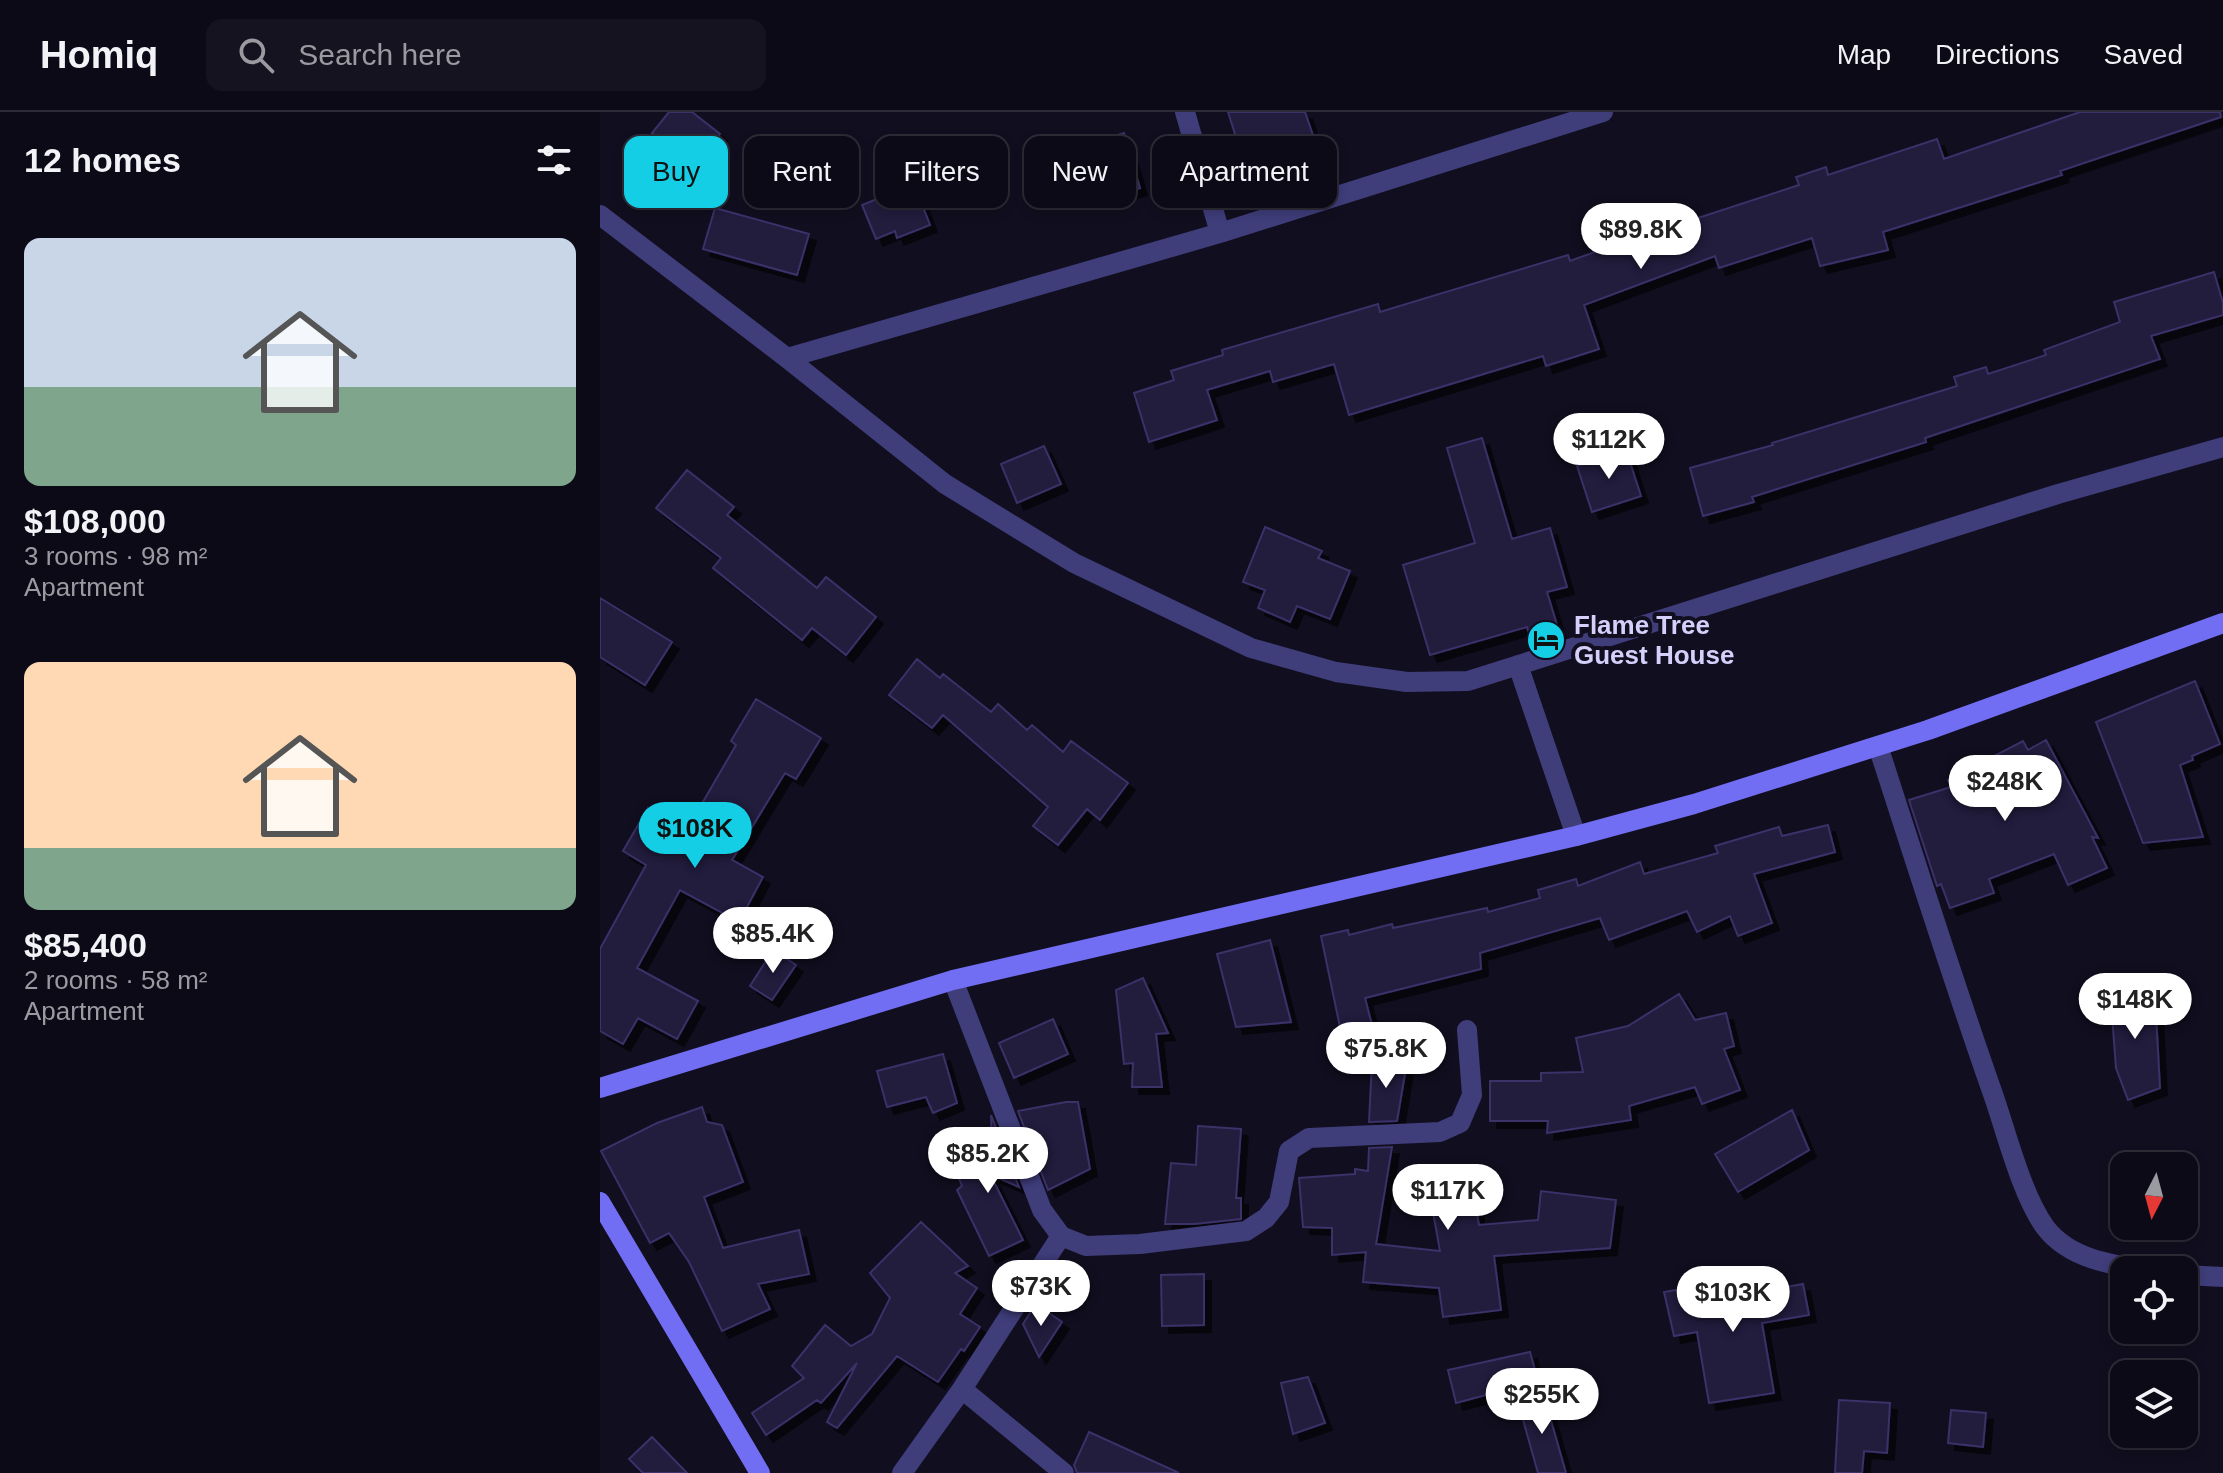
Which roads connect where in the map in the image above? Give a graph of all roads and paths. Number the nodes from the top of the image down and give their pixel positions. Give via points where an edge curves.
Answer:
1 (1185, 112) edge
2 (1603, 112) edge
3 (600, 215) edge
4 (1220, 233) junction
5 (787, 358) junction
6 (2223, 447) edge
7 (2223, 623) edge
8 (1518, 665) junction
9 (1878, 746) junction
10 (1576, 836) junction
11 (953, 980) junction
12 (1467, 1030) dead end
13 (600, 1088) edge
14 (600, 1202) edge
15 (1061, 1236) junction
16 (2110, 1263) edge
17 (2198, 1276) edge
18 (2223, 1277) edge
19 (962, 1389) junction
20 (760, 1473) edge
21 (902, 1473) edge
22 (1064, 1473) edge

1 - 4 street
2 - 4 street
3 - 5 street
4 - 5 street
5 - 8 street via 945,484 1074,563 1251,648 1336,672 1407,682 1468,681
6 - 8 street via 2043,498
7 - 9 street
8 - 10 street
9 - 10 street
9 - 16 street via 2026,1189 2045,1227 2062,1243
10 - 11 street
11 - 13 street
11 - 15 street via 1042,1210
12 - 15 street via 1472,1095 1460,1123 1440,1132 1309,1138 1289,1151 1279,1202 1246,1231 1086,1246
14 - 20 street
15 - 19 street
17 - 18 street
19 - 21 street
19 - 22 street

